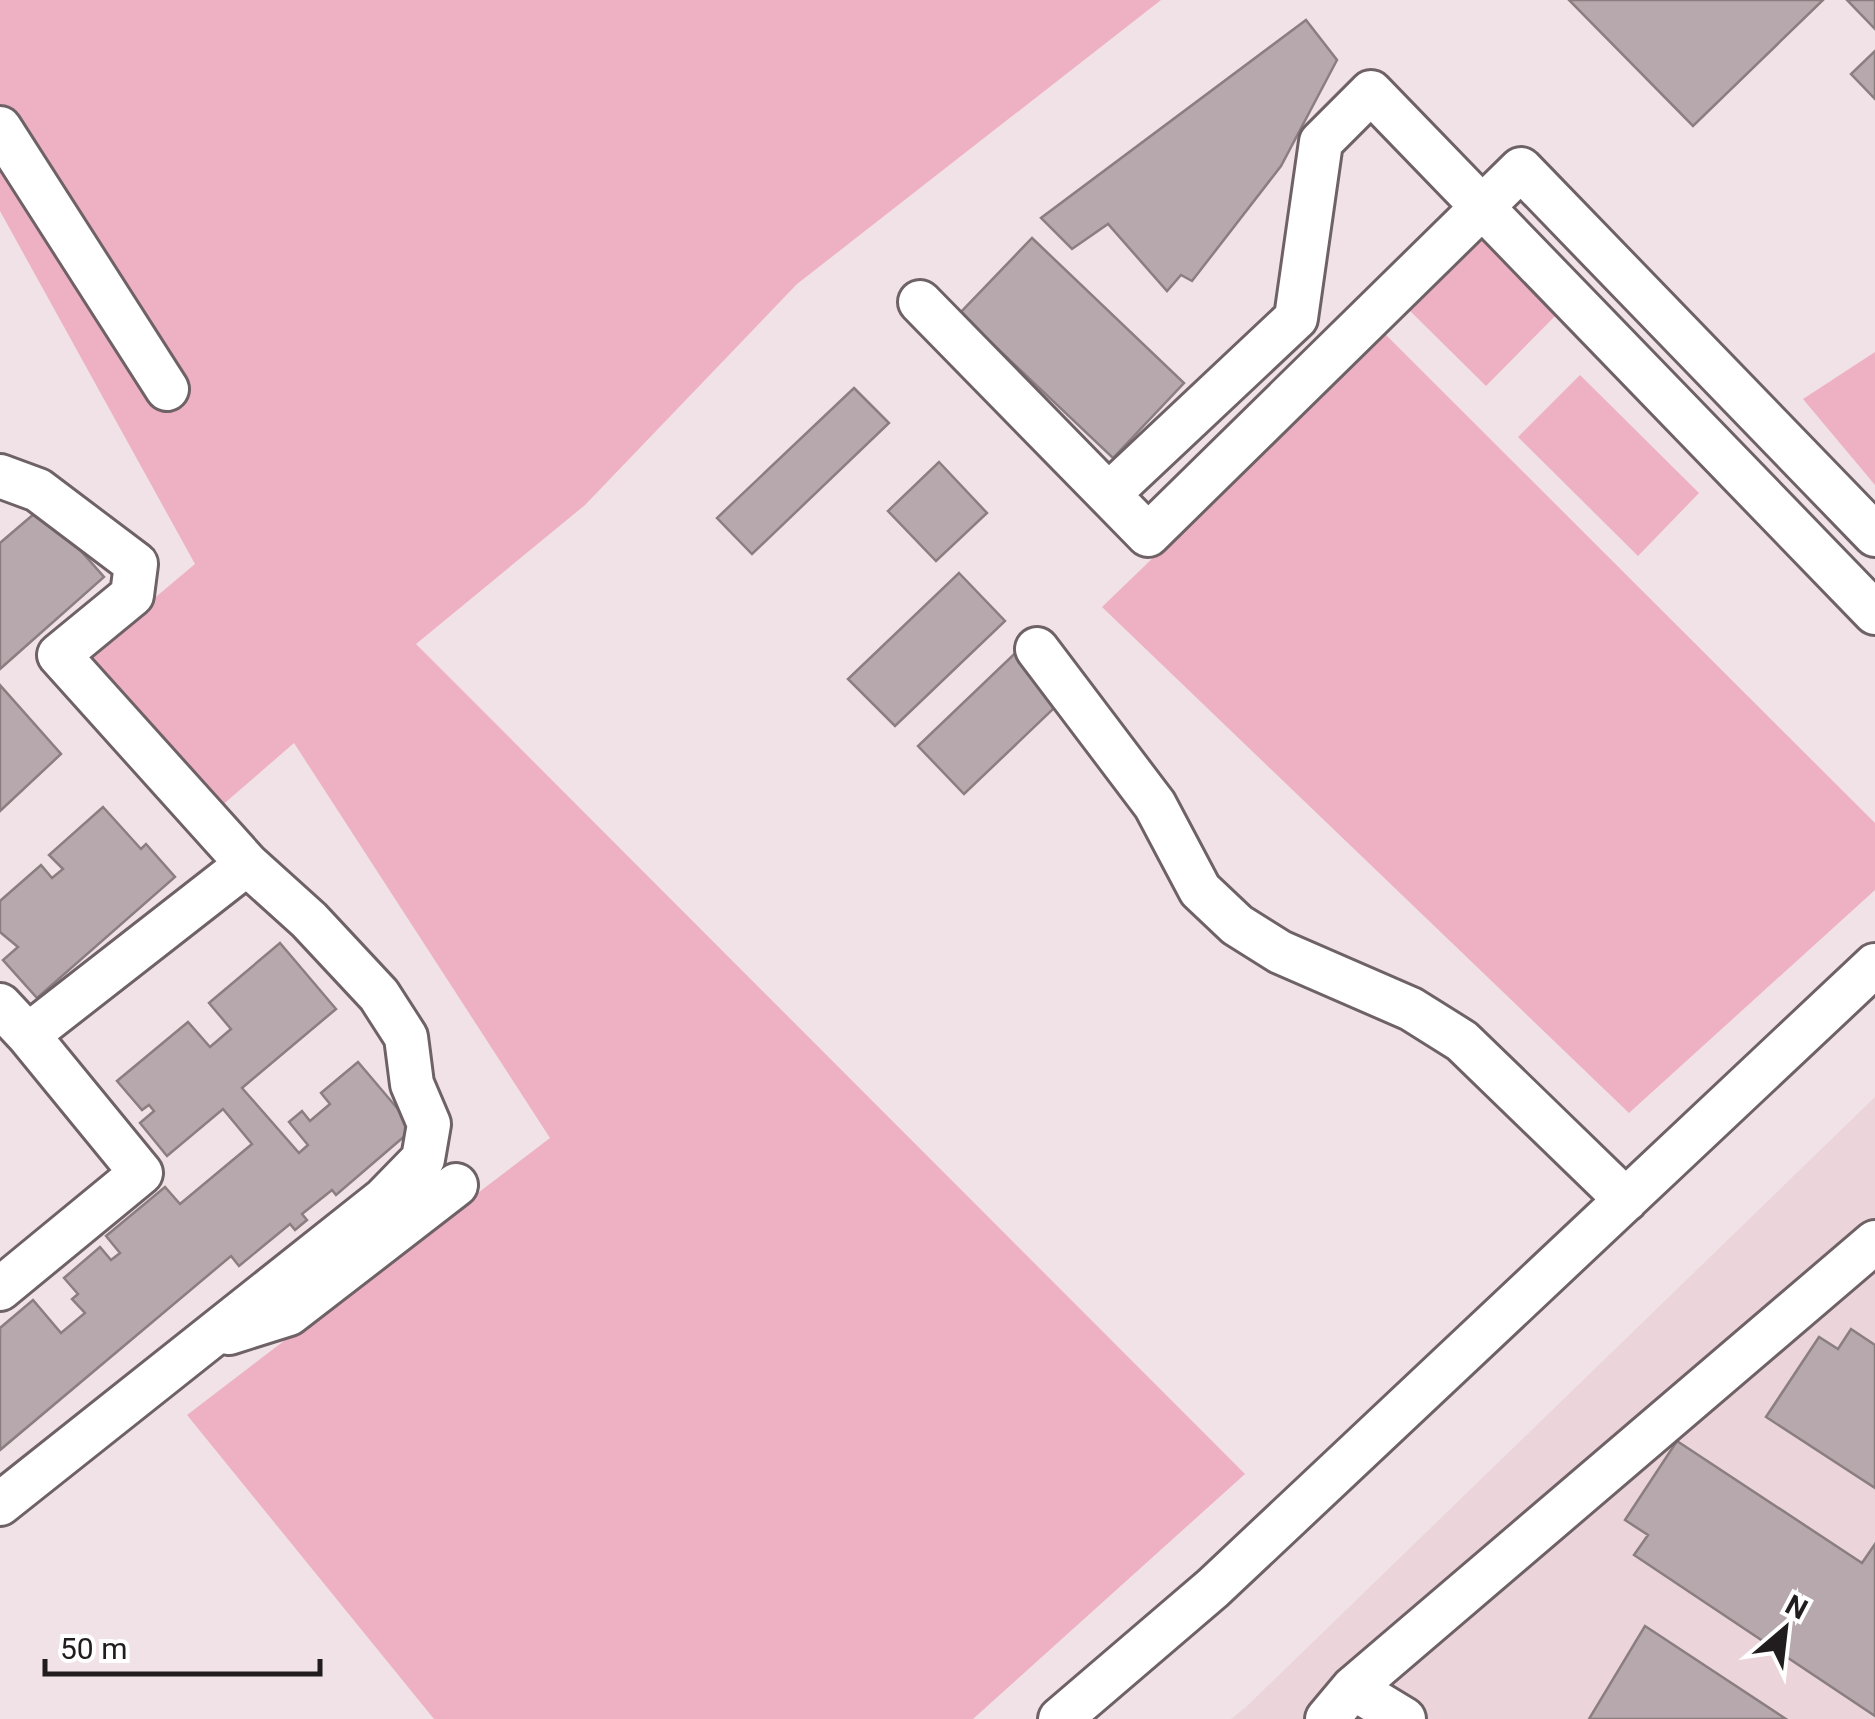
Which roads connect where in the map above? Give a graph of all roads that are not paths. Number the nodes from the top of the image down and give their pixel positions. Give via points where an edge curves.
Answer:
1 (0, 128) edge
2 (1482, 206) junction
3 (920, 302) dead end
4 (168, 389) dead end
5 (0, 476) edge
6 (1110, 494) junction
7 (1875, 535) edge
8 (1875, 613) edge
9 (1037, 649) dead end
10 (247, 864) junction
11 (1875, 965) edge
12 (14, 1020) edge
13 (456, 1185) dead end
14 (1626, 1200) junction
15 (1873, 1246) edge
16 (0, 1289) edge
17 (205, 1341) junction
18 (0, 1504) edge
19 (1340, 1704) edge
20 (1060, 1719) edge
21 (1404, 1719) edge

1 - 4 street
2 - 6 street via 1148,535
2 - 6 street via 1372,92 1321,142 1296,318
2 - 7 street via 1521,169
2 - 8 street
3 - 6 street
5 - 10 street via 38,490 136,564 132,595 59,654
9 - 14 street via 1154,805 1200,890 1224,913 1280,952 1411,1009 1462,1041
10 - 12 street
10 - 17 street via 379,995 406,1037 412,1084 429,1124 424,1158 384,1199
11 - 14 street
12 - 16 street via 141,1172
13 - 17 street via 288,1314
14 - 20 street via 1214,1588
15 - 19 street
17 - 18 street
19 - 21 street

